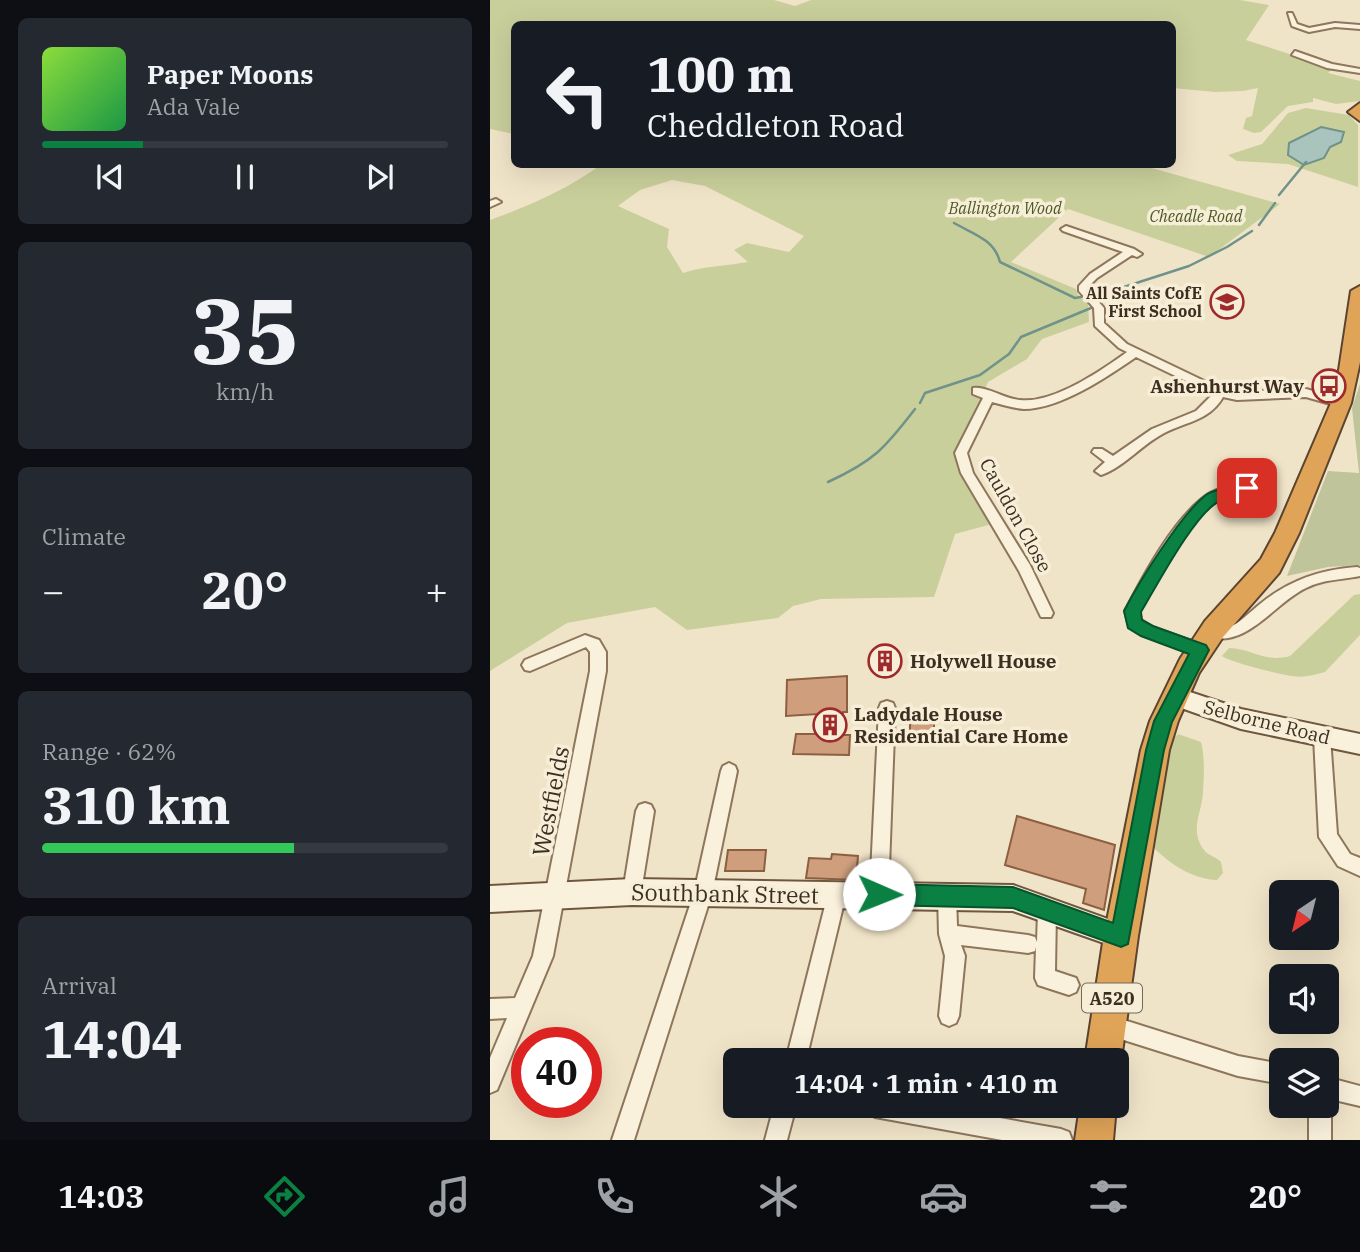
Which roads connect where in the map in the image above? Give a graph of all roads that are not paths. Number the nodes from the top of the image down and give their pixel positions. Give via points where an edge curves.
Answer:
1 (1290, 14) dead end
2 (1360, 27) edge
3 (1295, 53) dead end
4 (1360, 71) edge
5 (1360, 107) edge
6 (1360, 117) edge
7 (1063, 228) dead end
8 (1360, 291) edge
9 (1135, 352) junction
10 (1355, 364) edge
11 (1220, 393) junction
12 (1340, 402) junction
13 (1098, 452) dead end
14 (1114, 462) junction
15 (1101, 471) dead end
16 (1254, 492) dead end
17 (1357, 572) dead end
18 (1046, 613) dead end
19 (1206, 641) junction
20 (530, 665) dead end
21 (1175, 696) junction
22 (887, 708) dead end
23 (1322, 737) junction
24 (1360, 744) edge
25 (729, 771) dead end
26 (645, 811) dead end
27 (1360, 867) edge
28 (632, 892) junction
29 (703, 893) junction
30 (836, 894) junction
31 (879, 894) junction
32 (556, 895) junction
33 (947, 896) junction
34 (490, 900) edge
35 (1047, 911) junction
36 (948, 934) junction
37 (1121, 936) junction
38 (1028, 944) dead end
39 (1069, 985) dead end
40 (522, 1008) junction
41 (490, 1009) edge
42 (949, 1016) dead end
43 (1108, 1025) junction
44 (799, 1048) edge
45 (1105, 1048) edge
46 (1269, 1072) edge
47 (490, 1083) edge
48 (1339, 1090) edge
49 (1360, 1096) edge
50 (782, 1118) edge
51 (941, 1118) edge
52 (1097, 1118) edge
53 (1320, 1118) edge
54 (623, 1140) edge
55 (776, 1140) edge
56 (1061, 1140) edge
57 (1094, 1140) edge
58 (1320, 1140) edge

1 - 2 street via 1294,25 1309,30
3 - 4 street
5 - 6 highway via 1355,112
7 - 9 street via 1135,253 1087,282 1084,291 1099,308 1099,324 1106,333
8 - 10 highway, A520
9 - 11 street
9 - 18 street, Cauldon Close via 1049,403 1024,406 983,394 961,453 967,473
10 - 12 highway, A520
11 - 12 street via 1306,393
11 - 14 street via 1206,411 1156,432
12 - 19 highway, A520 via 1270,566
13 - 14 street
14 - 15 street
16 - 19 street via 1213,497 1200,509 1132,611 1134,623 1147,631
17 - 19 street via 1294,584 1236,631
19 - 21 highway, A520
20 - 32 street, Westfields via 585,641 594,644 598,652
21 - 23 street, Selborne Road via 1241,719
21 - 37 highway, A520 via 1155,750
22 - 31 street
23 - 24 street, Selborne Road
23 - 27 street via 1328,837 1344,860
25 - 29 street
26 - 28 street
28 - 29 street, Southbank Street
28 - 32 street, Southbank Street
29 - 30 street, Southbank Street
29 - 54 street
30 - 31 street, Southbank Street
30 - 44 street
31 - 33 street, Southbank Street
32 - 34 street, Southbank Street
32 - 40 street, Westfields via 544,956
33 - 35 street, Southbank Street via 1013,898
33 - 36 street
35 - 37 street, Southbank Street
35 - 39 street via 1045,978
36 - 38 street
36 - 42 street via 955,956
37 - 43 highway, A520
40 - 41 street
40 - 47 street, Westfields
43 - 45 highway, A520
43 - 46 street
48 - 49 street
50 - 55 street
51 - 56 street
52 - 57 highway
53 - 58 street

